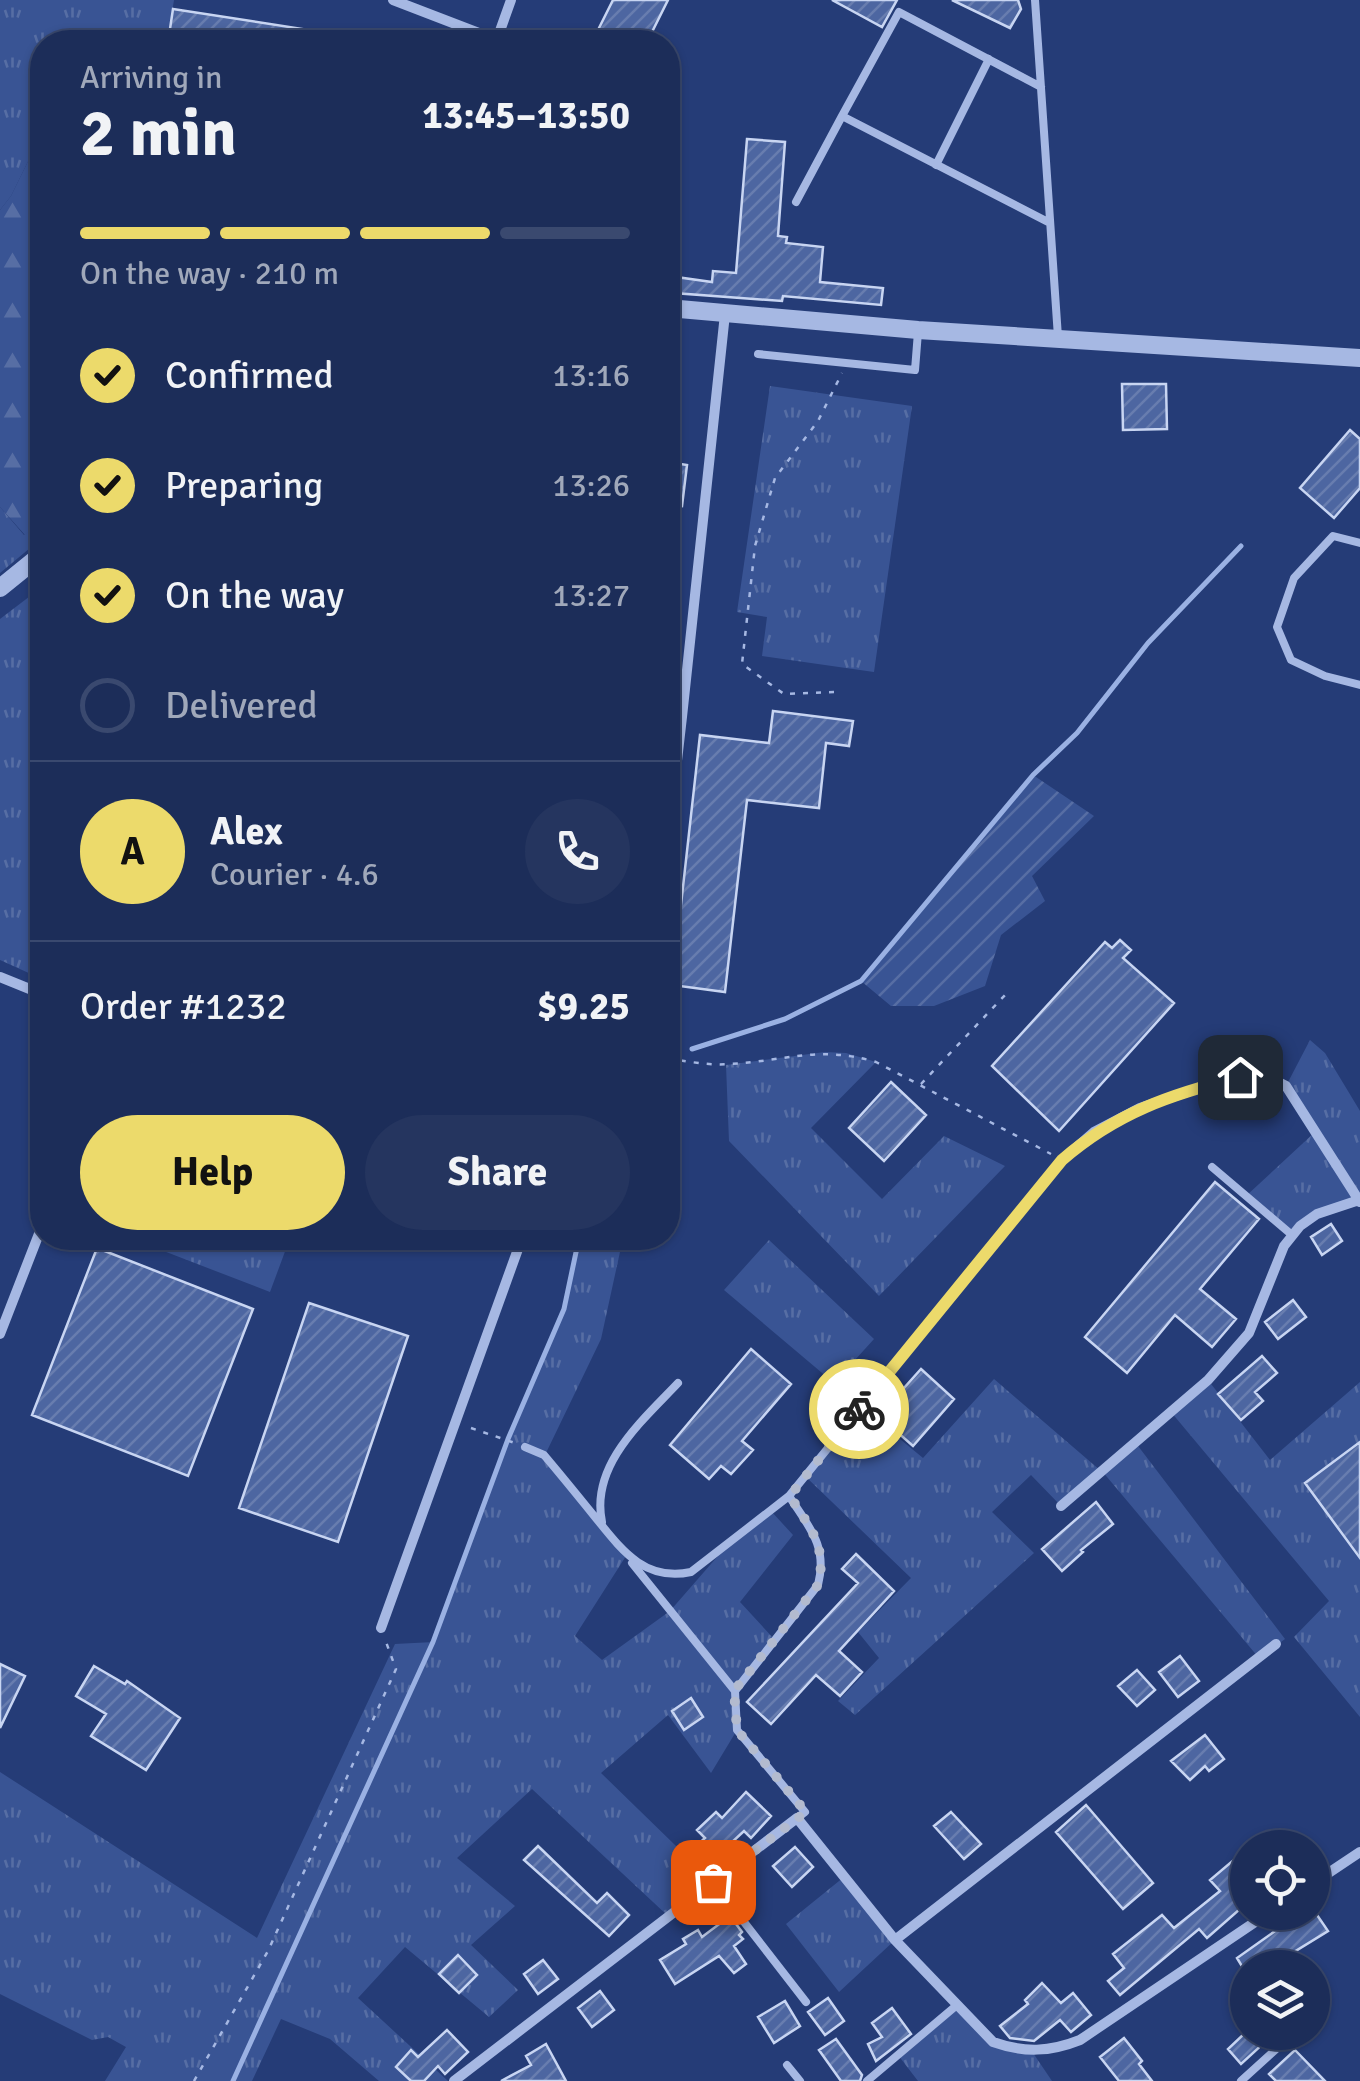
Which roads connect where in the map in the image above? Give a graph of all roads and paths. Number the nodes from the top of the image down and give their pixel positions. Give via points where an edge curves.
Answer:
1 (393, 0) edge
2 (511, 0) edge
3 (1036, 0) edge
4 (468, 30) edge
5 (500, 30) edge
6 (989, 59) junction
7 (1041, 86) junction
8 (842, 116) junction
9 (936, 165) junction
10 (796, 202) dead end
11 (1050, 223) junction
12 (680, 309) edge
13 (725, 314) junction
14 (918, 330) junction
15 (1058, 337) junction
16 (758, 354) dead end
17 (1360, 358) edge
18 (847, 363) junction
19 (1360, 543) edge
20 (30, 564) edge
21 (0, 588) edge
22 (1360, 685) edge
23 (834, 692) dead end
24 (682, 717) joint
25 (680, 734) edge
26 (0, 978) edge
27 (30, 989) edge
28 (1006, 994) dead end
29 (680, 1060) edge
30 (920, 1085) junction
31 (1062, 1160) junction
32 (1212, 1167) dead end
33 (1360, 1201) edge
34 (1292, 1236) junction
35 (33, 1250) edge
36 (518, 1250) edge
37 (0, 1334) edge
38 (678, 1384) dead end
39 (455, 1423) junction
40 (525, 1447) joint
41 (790, 1496) junction
42 (1060, 1506) dead end
43 (602, 1527) junction
44 (626, 1556) junction
45 (381, 1628) joint
46 (1276, 1644) dead end
47 (734, 1691) junction
48 (796, 1818) junction
49 (1360, 1852) edge
50 (1330, 1872) edge
51 (713, 1882) junction
52 (1243, 1930) edge
53 (895, 1940) junction
54 (806, 2002) dead end
55 (958, 2005) junction
56 (1275, 2050) edge
57 (787, 2065) dead end
58 (194, 2081) edge
59 (454, 2081) edge
60 (800, 2081) edge
61 (867, 2081) edge
62 (1241, 2081) edge

1 - 4 street
2 - 5 street
3 - 7 lane
6 - 7 lane
6 - 8 lane via 898,12
6 - 9 lane
7 - 11 lane
8 - 9 lane
8 - 10 lane
9 - 11 lane
11 - 15 lane
12 - 13 street
13 - 14 street
13 - 24 street
14 - 15 street
14 - 18 lane via 915,370
15 - 17 street
16 - 18 lane
18 - 23 path via 818,421 775,478 755,546 742,664 784,694
19 - 22 lane via 1333,536 1294,578 1277,628 1290,660
20 - 21 street
24 - 25 street
26 - 27 street
28 - 30 path
29 - 30 path via 726,1065 846,1053
30 - 31 path
31 - 33 street via 1094,1132 1140,1108 1264,1074 1286,1086
31 - 41 lane
32 - 34 lane
33 - 34 street via 1317,1214
34 - 42 street via 1249,1333 1208,1380
35 - 37 street
36 - 39 street
38 - 43 lane via 624,1441 601,1489
39 - 40 path
39 - 45 street
40 - 43 lane via 544,1455
41 - 44 lane via 691,1572 657,1573
41 - 47 lane via 820,1545 818,1585
43 - 44 lane
44 - 47 lane
45 - 58 path via 396,1668 268,1950
46 - 53 street
47 - 48 lane via 737,1730 806,1812
48 - 51 street
48 - 53 street
49 - 50 street
51 - 54 lane
51 - 59 street
52 - 55 street via 1056,2050 1014,2050 993,2042
53 - 55 street
55 - 61 lane
56 - 62 lane
57 - 60 lane

